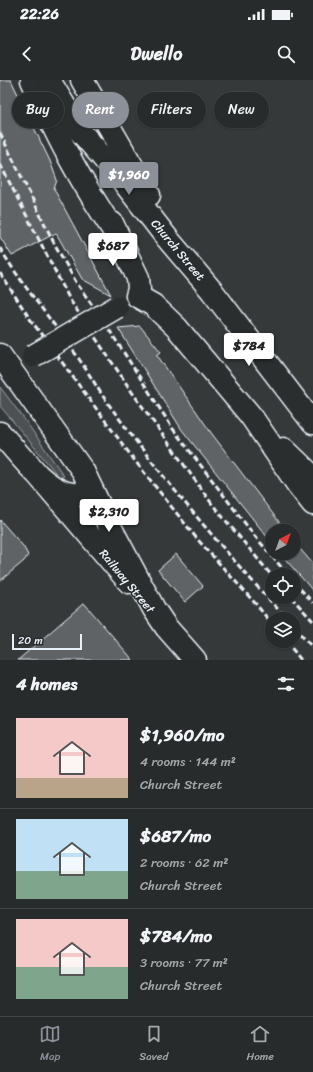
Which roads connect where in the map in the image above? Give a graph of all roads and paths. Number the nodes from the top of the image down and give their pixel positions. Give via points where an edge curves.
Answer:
1 (32, 80) edge
2 (49, 80) edge
3 (66, 80) edge
4 (82, 80) edge
5 (90, 142) junction
6 (118, 237) junction
7 (212, 291) junction
8 (137, 296) junction
9 (5, 362) edge
10 (251, 416) junction
11 (313, 423) edge
12 (0, 433) edge
13 (26, 461) junction
14 (313, 477) edge
15 (96, 496) junction
16 (313, 504) edge
17 (166, 627) junction
18 (195, 660) edge

1 - 6 street via 68,155
2 - 5 street, Church Street via 75,124
3 - 5 street via 88,118
4 - 7 street via 146,191
5 - 6 street via 88,154 92,170
5 - 7 street, Church Street
6 - 8 street via 138,278
7 - 11 street, Church Street
8 - 9 street, bridge via 33,356
8 - 10 street via 178,328
9 - 15 street, Railway Street via 83,471
10 - 14 street
10 - 16 street
12 - 13 street, Railway Street
13 - 15 street, Railway Street via 54,487 67,493
13 - 17 street, Railway Street
15 - 17 street, Railway Street via 148,600
17 - 18 street, Railway Street

